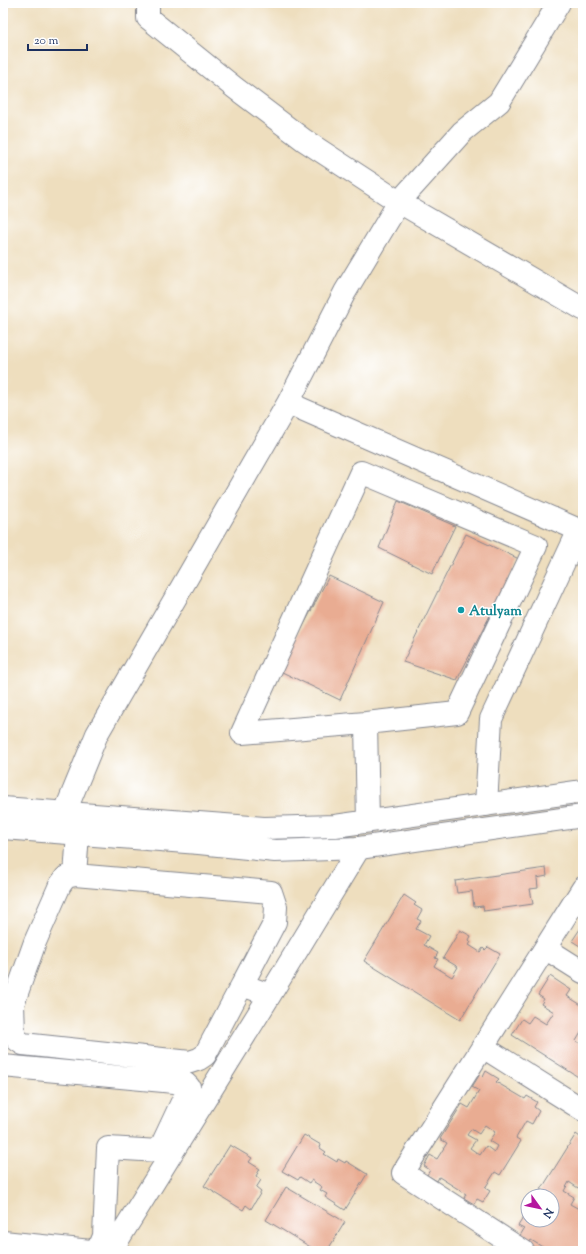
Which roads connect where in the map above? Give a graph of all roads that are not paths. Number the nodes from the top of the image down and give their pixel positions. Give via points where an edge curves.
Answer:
1 (148, 3) edge
2 (558, 3) edge
3 (399, 202) junction
4 (583, 309) edge
5 (288, 403) junction
6 (366, 723) junction
7 (583, 790) edge
8 (486, 805) junction
9 (3, 808) edge
10 (65, 812) junction
11 (583, 816) edge
12 (368, 821) junction
13 (3, 828) edge
14 (78, 834) junction
15 (359, 848) junction
16 (75, 875) junction
17 (583, 888) edge
18 (545, 948) junction
19 (583, 972) edge
20 (242, 985) junction
21 (270, 995) junction
22 (483, 1047) junction
23 (3, 1066) edge
24 (583, 1110) edge
25 (166, 1151) junction
26 (106, 1204) junction
27 (139, 1206) junction
28 (3, 1242) edge
29 (111, 1251) edge
30 (524, 1251) edge

1 - 3 street via 148,18 235,88 304,140
2 - 3 street via 499,102 462,132
3 - 4 street
3 - 5 street via 345,292
5 - 8 street via 579,530 491,719
5 - 10 street via 97,734
6 - 6 street via 242,734 361,472 536,546 457,713
6 - 12 street
7 - 8 street
8 - 12 street
9 - 10 street
10 - 12 street via 264,828 335,826
11 - 15 street
13 - 14 street
14 - 15 street via 275,851
14 - 16 street
15 - 21 street
16 - 20 street via 271,892 276,906 275,922
16 - 20 street via 66,877 60,885 35,942 13,1004 14,1033 17,1040 23,1044 190,1062 199,1060
17 - 18 street
18 - 19 street
18 - 22 street
20 - 21 street
21 - 25 street
22 - 24 street
22 - 30 street via 403,1174
23 - 25 street via 185,1083 189,1087
25 - 26 street via 108,1148
25 - 27 street
26 - 27 street
26 - 28 street via 104,1236 100,1246 91,1251
27 - 29 street

